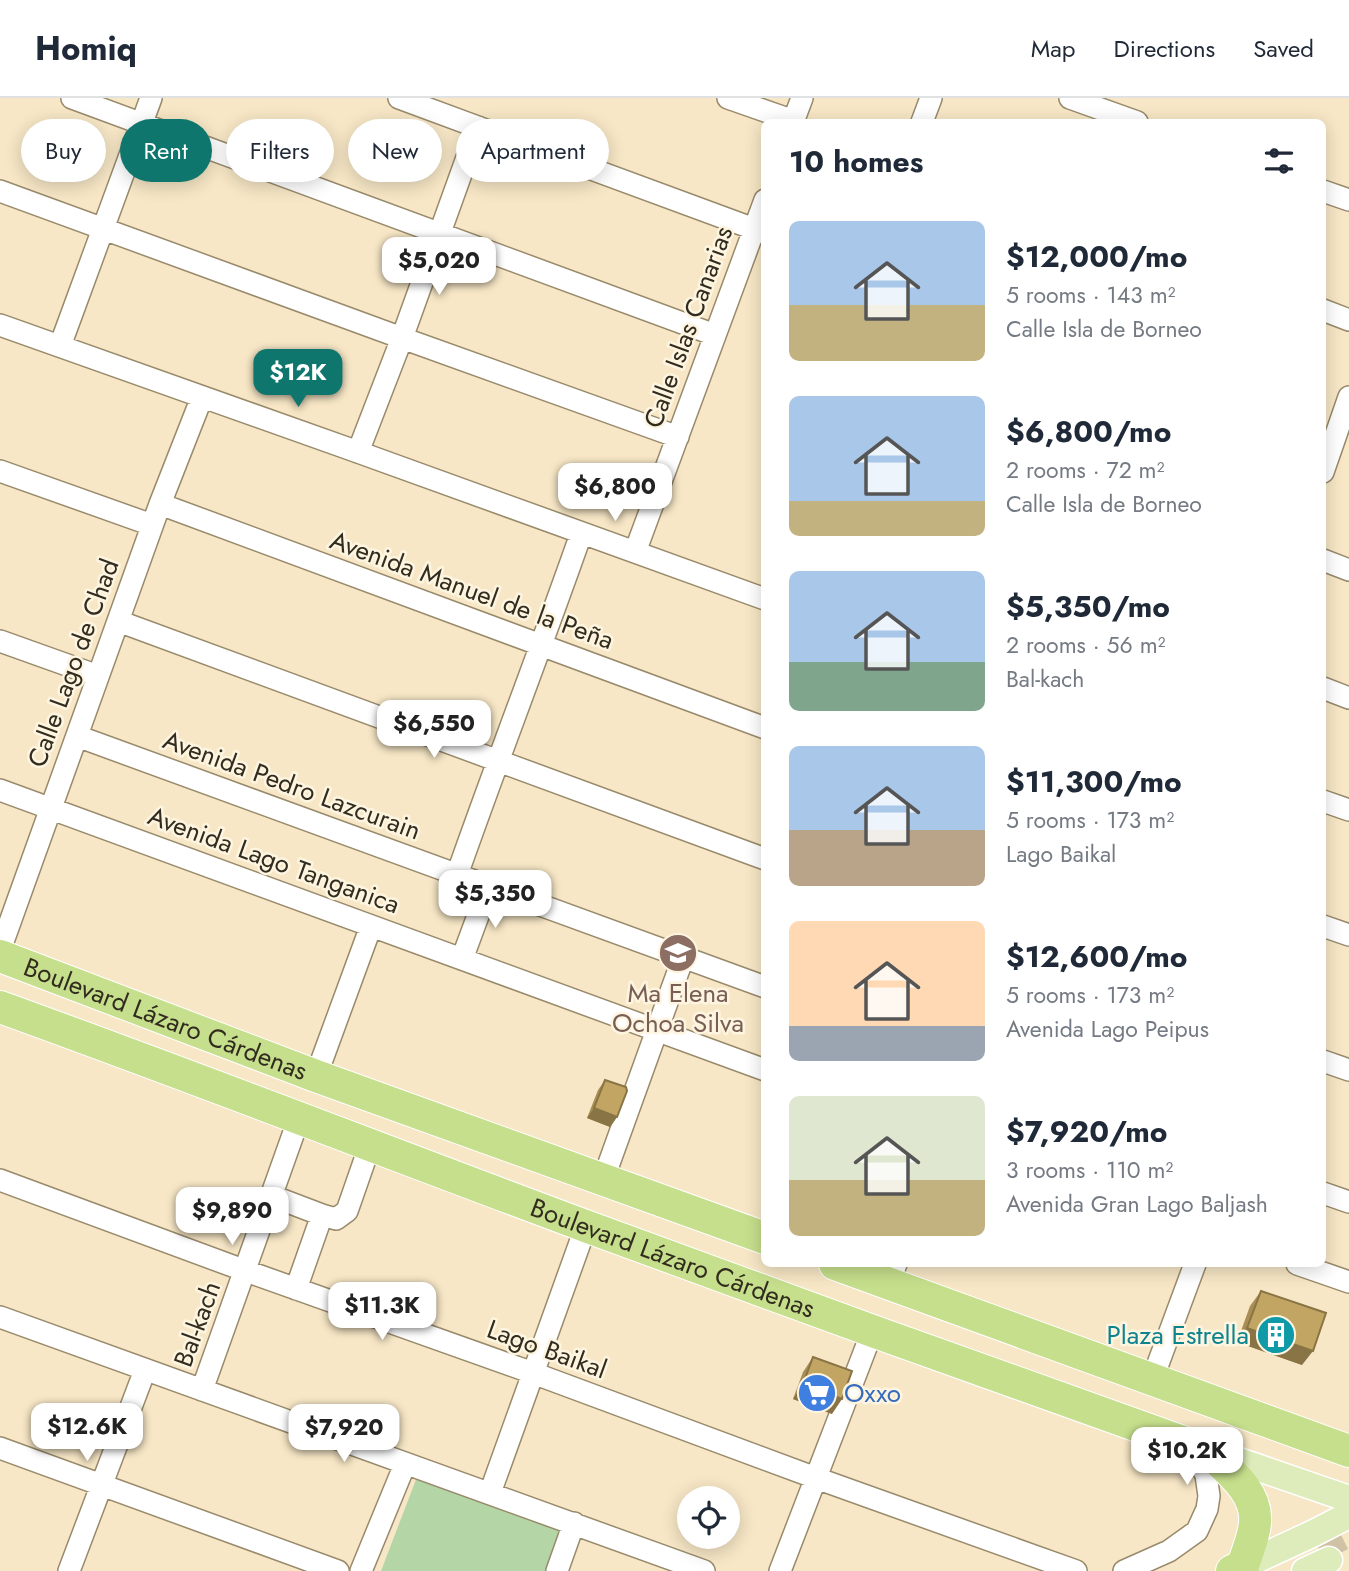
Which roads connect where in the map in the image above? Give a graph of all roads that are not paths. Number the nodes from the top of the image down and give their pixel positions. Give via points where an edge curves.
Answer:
1 (72, 98) edge
2 (151, 98) edge
3 (399, 98) edge
4 (728, 98) edge
5 (802, 98) edge
6 (931, 98) edge
7 (1070, 98) edge
8 (421, 102) edge
9 (129, 119) edge
10 (144, 119) edge
11 (460, 119) edge
12 (785, 119) edge
13 (794, 119) edge
14 (923, 119) edge
15 (1129, 119) edge
16 (212, 150) edge
17 (609, 176) edge
18 (120, 182) edge
19 (458, 182) edge
20 (0, 191) edge
21 (1326, 192) edge
22 (1349, 200) edge
23 (102, 230) junction
24 (759, 232) edge
25 (439, 233) junction
26 (1326, 311) edge
27 (1349, 320) edge
28 (0, 325) edge
29 (715, 335) junction
30 (402, 338) junction
31 (60, 346) junction
32 (202, 397) junction
33 (1349, 397) edge
34 (678, 436) junction
35 (1335, 439) edge
36 (358, 452) junction
37 (1326, 464) edge
38 (0, 471) edge
39 (160, 504) junction
40 (152, 525) junction
41 (581, 534) junction
42 (635, 552) junction
43 (1326, 561) edge
44 (1349, 570) edge
45 (761, 598) edge
46 (118, 621) junction
47 (0, 641) edge
48 (542, 646) junction
49 (98, 676) junction
50 (1326, 689) edge
51 (1349, 698) edge
52 (761, 727) edge
53 (77, 736) junction
54 (498, 761) junction
55 (0, 790) edge
56 (1326, 803) edge
57 (51, 808) junction
58 (1349, 810) edge
59 (761, 858) edge
60 (457, 875) junction
61 (489, 886) junction
62 (371, 926) junction
63 (1326, 927) edge
64 (1349, 935) edge
65 (0, 950) edge
66 (0, 956) edge
67 (683, 958) junction
68 (462, 959) junction
69 (761, 986) edge
70 (0, 1007) edge
71 (658, 1030) junction
72 (1326, 1062) edge
73 (285, 1064) junction
74 (161, 1065) junction
75 (761, 1069) edge
76 (1349, 1070) edge
77 (316, 1076) junction
78 (299, 1118) junction
79 (370, 1144) junction
80 (0, 1180) edge
81 (603, 1180) junction
82 (1326, 1194) edge
83 (272, 1196) junction
84 (1349, 1202) edge
85 (322, 1215) junction
86 (586, 1226) junction
87 (761, 1237) edge
88 (828, 1267) edge
89 (848, 1267) edge
90 (1194, 1267) edge
91 (1306, 1267) edge
92 (246, 1271) junction
93 (889, 1276) edge
94 (1349, 1282) edge
95 (296, 1289) junction
96 (790, 1301) junction
97 (0, 1317) edge
98 (862, 1328) junction
99 (145, 1370) junction
100 (533, 1373) junction
101 (1152, 1380) junction
102 (202, 1390) junction
103 (1199, 1447) junction
104 (0, 1448) edge
105 (1349, 1451) edge
106 (405, 1464) junction
107 (816, 1478) junction
108 (101, 1484) junction
109 (490, 1493) junction
110 (1349, 1499) edge
111 (1349, 1515) edge
112 (574, 1523) junction
113 (1318, 1560) tunnel mouth
114 (1250, 1569) edge
115 (69, 1571) edge
116 (338, 1571) edge
117 (361, 1571) edge
118 (557, 1571) edge
119 (704, 1571) edge
120 (780, 1571) edge
121 (1076, 1571) edge
122 (1124, 1571) edge

1 - 9 street
2 - 10 street
3 - 8 street
4 - 12 street
5 - 13 street
6 - 14 street
7 - 15 street
8 - 11 street
16 - 25 street
17 - 24 street
18 - 23 street
19 - 25 street
20 - 23 street
21 - 22 street
23 - 30 street
23 - 31 street
24 - 29 street, Calle Islas Canarias
25 - 29 street
25 - 30 street
26 - 27 street
28 - 31 street
29 - 34 street, Calle Islas Canarias
30 - 34 street
30 - 36 street
31 - 32 street
32 - 36 street
32 - 39 street, Calle Lago de Chad
33 - 35 street
34 - 42 street, Calle Islas Canarias
35 - 37 street
36 - 41 street
38 - 40 street
39 - 40 street, Calle Lago de Chad
39 - 48 street, Avenida Manuel de la Peña
40 - 46 street, Calle Lago de Chad
41 - 42 street
41 - 48 street
42 - 45 street
43 - 44 street
46 - 49 street, Calle Lago de Chad
46 - 54 street
47 - 49 street
48 - 52 street, Avenida Manuel de la Peña
48 - 54 street
49 - 53 street, Calle Lago de Chad
50 - 51 street
53 - 57 street, Calle Lago de Chad
53 - 60 street, Avenida Pedro Lazcurain
54 - 59 street
54 - 60 street
55 - 57 street, Avenida Lago Tanganica
56 - 58 street
57 - 62 street, Avenida Lago Tanganica
57 - 65 street, Calle Lago de Chad
60 - 61 street, Avenida Pedro Lazcurain
61 - 67 street, Avenida Pedro Lazcurain
61 - 68 street
62 - 68 street, Avenida Lago Tanganica
62 - 77 street
63 - 64 street
66 - 73 highway, Boulevard Lázaro Cárdenas
67 - 69 street, Avenida Pedro Lazcurain
67 - 71 street
68 - 71 street, Avenida Lago Tanganica
70 - 74 highway, Boulevard Lázaro Cárdenas
71 - 75 street, Avenida Lago Tanganica
71 - 81 street
72 - 76 street
73 - 74 highway via 263,1064 176,1043 169,1046
73 - 77 highway, Boulevard Lázaro Cárdenas
74 - 78 highway, Boulevard Lázaro Cárdenas
77 - 81 highway, Boulevard Lázaro Cárdenas
78 - 79 highway, Boulevard Lázaro Cárdenas
78 - 83 street, Bal-kach
79 - 85 street via 347,1211 336,1219
79 - 86 highway, Boulevard Lázaro Cárdenas
80 - 92 street, Lago Baikal
81 - 87 highway, Boulevard Lázaro Cárdenas
82 - 84 street
83 - 85 street
83 - 92 street, Bal-kach
85 - 95 street
86 - 96 highway, Boulevard Lázaro Cárdenas
86 - 100 street
88 - 96 highway via 822,1283
89 - 93 highway, Boulevard Lázaro Cárdenas
90 - 101 street
91 - 94 street
92 - 95 street, Lago Baikal
92 - 102 street, Bal-kach
93 - 98 highway via 861,1298
93 - 101 highway, Boulevard Lázaro Cárdenas
95 - 100 street, Lago Baikal
96 - 98 highway, Boulevard Lázaro Cárdenas
97 - 99 street
98 - 103 highway, Boulevard Lázaro Cárdenas
98 - 107 street
99 - 102 street
99 - 108 street
100 - 107 street, Lago Baikal
100 - 109 street
101 - 105 highway, Boulevard Lázaro Cárdenas
102 - 106 street
103 - 110 main road, Boulevard Lázaro Cárdenas
103 - 114 highway via 1247,1491 1255,1522
103 - 122 street via 1209,1496 1196,1531 1169,1551
104 - 108 street
106 - 109 street
106 - 117 street
107 - 120 street
107 - 121 street, Lago Baikal
108 - 115 street
108 - 116 street
109 - 112 street
111 - 114 main road
112 - 118 street
112 - 119 street
113 - 114 main road

